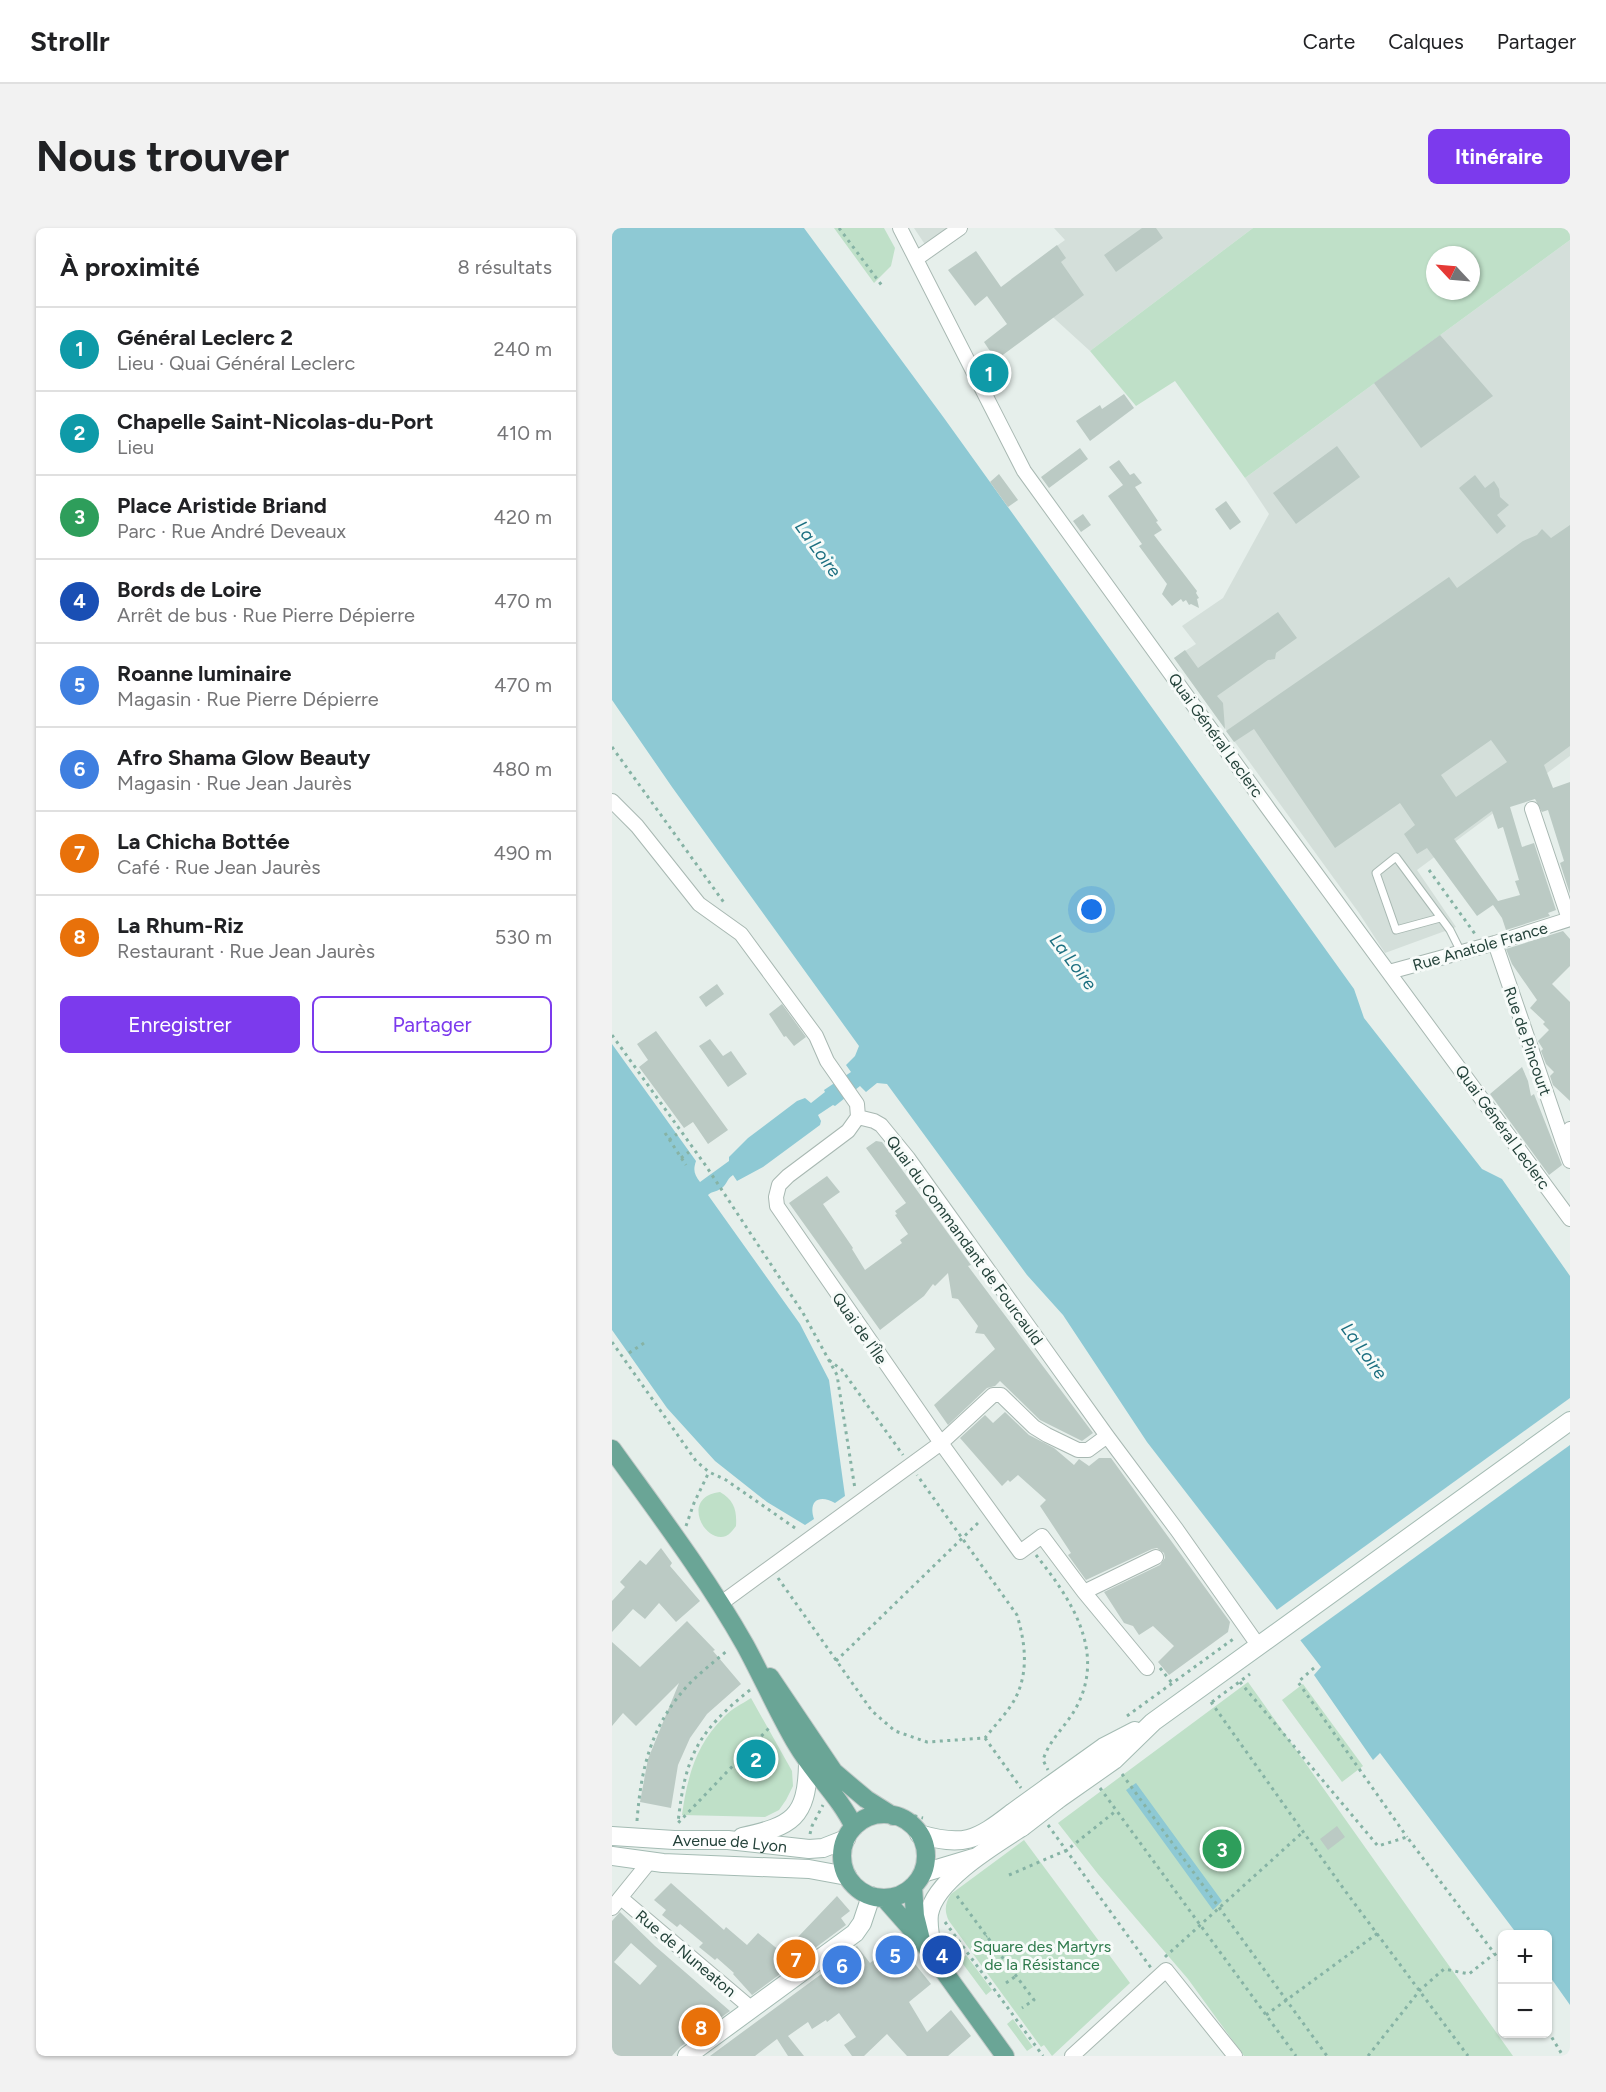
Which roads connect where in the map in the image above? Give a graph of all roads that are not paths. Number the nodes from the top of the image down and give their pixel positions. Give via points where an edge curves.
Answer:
1 (900, 228) edge
2 (960, 228) edge
3 (916, 258) junction
4 (614, 804) edge
5 (1532, 809) dead end
6 (1440, 918) junction
7 (1570, 919) edge
8 (1489, 944) junction
9 (1461, 952) junction
10 (1389, 972) junction
11 (858, 1117) junction
12 (1566, 1134) edge
13 (1570, 1161) edge
14 (1570, 1219) edge
15 (1570, 1421) edge
16 (1107, 1436) junction
17 (941, 1443) junction
18 (612, 1449) edge
19 (1156, 1557) dead end
20 (1084, 1592) junction
21 (720, 1604) junction
22 (1253, 1638) junction
23 (752, 1659) junction
24 (1153, 1667) road end
25 (808, 1764) junction
26 (893, 1816) junction
27 (1017, 1820) junction
28 (924, 1828) junction
29 (850, 1833) junction
30 (612, 1836) edge
31 (728, 1840) junction
32 (612, 1856) edge
33 (979, 1856) junction
34 (650, 1861) junction
35 (847, 1876) junction
36 (918, 1880) junction
37 (878, 1897) junction
38 (616, 1903) edge
39 (922, 1941) junction
40 (935, 1960) junction
41 (751, 2010) junction
42 (687, 2056) edge
43 (1005, 2056) edge
44 (1072, 2056) edge
45 (1235, 2056) edge

1 - 3 street, Quai Général Leclerc
2 - 3 street
3 - 10 street, Quai Général Leclerc via 1024,471
4 - 11 street via 637,826 699,904 741,934 816,1036 827,1061 857,1104
5 - 7 street
6 - 6 lane via 1396,857 1376,873 1396,930
6 - 9 lane
7 - 8 street, Rue Anatole France
8 - 9 street, Rue Anatole France
8 - 12 street, Rue de Pincourt
9 - 10 street, Rue Anatole France
10 - 14 street, Quai Général Leclerc
11 - 16 street, Quai du Commandant de Fourcauld via 881,1125 908,1158
11 - 17 street, Quai de l'Île via 848,1131 779,1185 777,1206
12 - 13 street, Rue de Pincourt
15 - 22 main road via 1283,1628
16 - 17 street via 1088,1450 1078,1450 1047,1435 997,1394
16 - 22 street, Quai du Commandant de Fourcauld
17 - 20 street, Quai de l'Île via 1024,1549 1042,1536
17 - 21 street
18 - 21 main road
19 - 20 street
20 - 24 street
21 - 23 main road
22 - 27 main road, bridge via 1114,1760 1052,1787
23 - 25 main road
23 - 26 main road via 774,1680 834,1772
25 - 29 main road via 846,1812
25 - 31 main road via 805,1799 789,1821 771,1831
26 - 28 main road
26 - 29 main road via 872,1816
27 - 28 main road via 961,1841 942,1840
27 - 33 main road
28 - 36 main road via 926,1853
29 - 31 main road, Avenue de Lyon via 824,1848 809,1849
29 - 35 main road via 842,1856
30 - 31 main road, Avenue de Lyon
32 - 34 main road, Avenue de Lyon
33 - 36 main road
33 - 40 main road via 942,1887 932,1903 929,1931
34 - 35 main road, Avenue de Lyon via 809,1869
34 - 38 street
35 - 37 main road via 855,1887
36 - 37 main road via 905,1893
36 - 39 main road via 915,1916
37 - 39 main road
37 - 41 main road via 855,1933
38 - 41 street, Rue de Nuneaton
39 - 40 main road
40 - 43 main road
41 - 42 main road
44 - 45 street via 1159,1967

